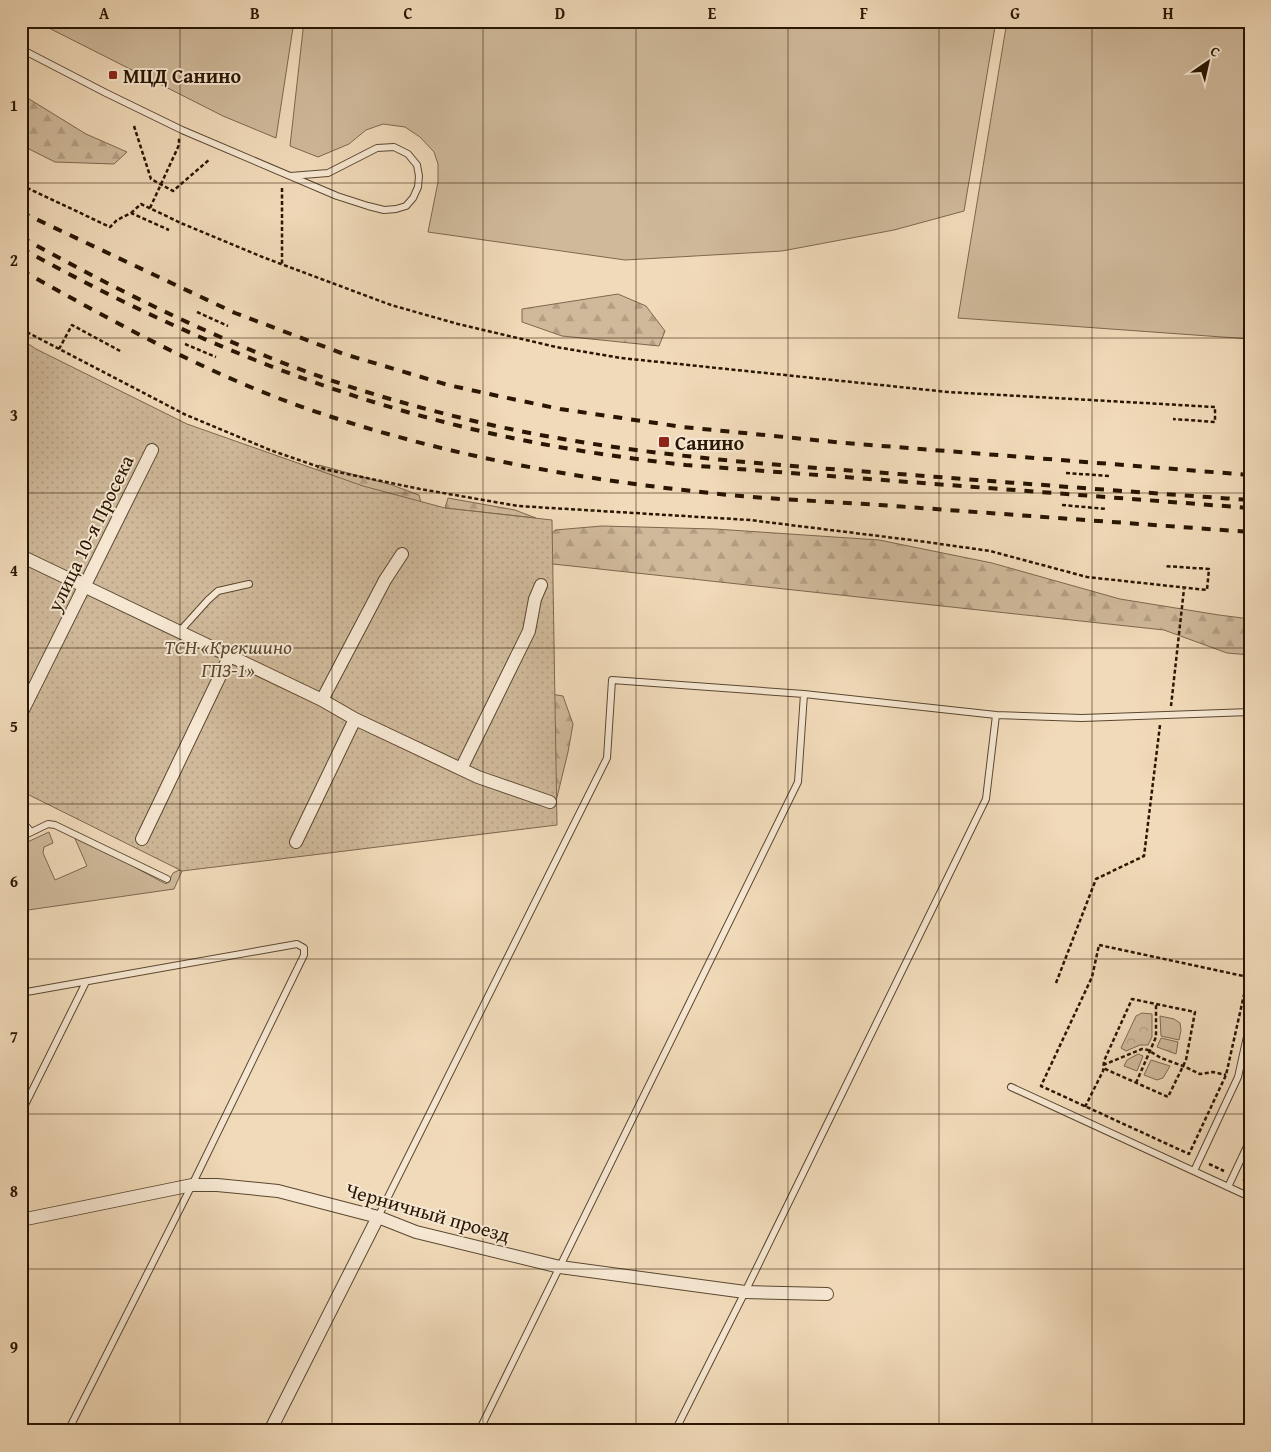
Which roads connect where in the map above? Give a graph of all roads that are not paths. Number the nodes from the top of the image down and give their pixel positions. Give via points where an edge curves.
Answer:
1 (21, 49) edge
2 (290, 176) junction
3 (152, 450) dead end
4 (402, 554) dead end
5 (21, 556) edge
6 (249, 584) dead end
7 (541, 585) dead end
8 (84, 586) junction
9 (180, 631) junction
10 (230, 655) junction
11 (804, 694) junction
12 (322, 700) junction
13 (1250, 712) edge
14 (21, 714) edge
15 (996, 715) junction
16 (355, 719) junction
17 (461, 769) junction
18 (550, 802) dead end
19 (21, 820) edge
20 (31, 832) junction
21 (21, 837) edge
22 (142, 839) dead end
23 (296, 842) dead end
24 (167, 879) dead end
25 (86, 982) junction
26 (21, 993) edge
27 (1250, 1023) edge
28 (1012, 1087) dead end
29 (21, 1113) edge
30 (1250, 1140) edge
31 (1194, 1171) junction
32 (192, 1185) junction
33 (1228, 1187) junction
34 (1250, 1197) edge
35 (378, 1217) junction
36 (21, 1220) edge
37 (560, 1267) junction
38 (745, 1292) junction
39 (827, 1294) dead end
40 (68, 1431) edge
41 (270, 1431) edge
42 (478, 1431) edge
43 (676, 1431) edge

1 - 2 lane via 160,119
2 - 2 lane via 337,196 384,210 406,206 418,187 419,176 418,165 408,154 394,147 377,148 328,173
3 - 8 street, улица 10-я Просека
4 - 12 street
5 - 8 street
6 - 9 lane via 218,591
7 - 17 street via 529,631
8 - 9 street
8 - 14 street, улица 10-я Просека
9 - 10 street
10 - 12 street
10 - 22 street
11 - 15 lane
11 - 35 lane via 612,680 608,758
11 - 37 lane via 798,782
12 - 16 street
13 - 15 lane via 1082,718
15 - 38 lane via 986,798
16 - 17 street
16 - 23 street
17 - 18 street
19 - 20 lane
20 - 21 lane
20 - 24 lane via 48,824 59,826
25 - 26 lane
25 - 29 lane
25 - 32 lane via 297,944 304,948 304,955
27 - 31 lane via 1238,1077
28 - 31 lane
30 - 33 lane
31 - 33 lane
32 - 35 street, Черничный проезд via 278,1191
32 - 36 street, Черничный проезд
32 - 40 lane
33 - 34 lane
35 - 37 street, Черничный проезд via 416,1232
35 - 41 street
37 - 38 street, Черничный проезд
37 - 42 lane
38 - 39 street, Черничный проезд
38 - 43 lane

